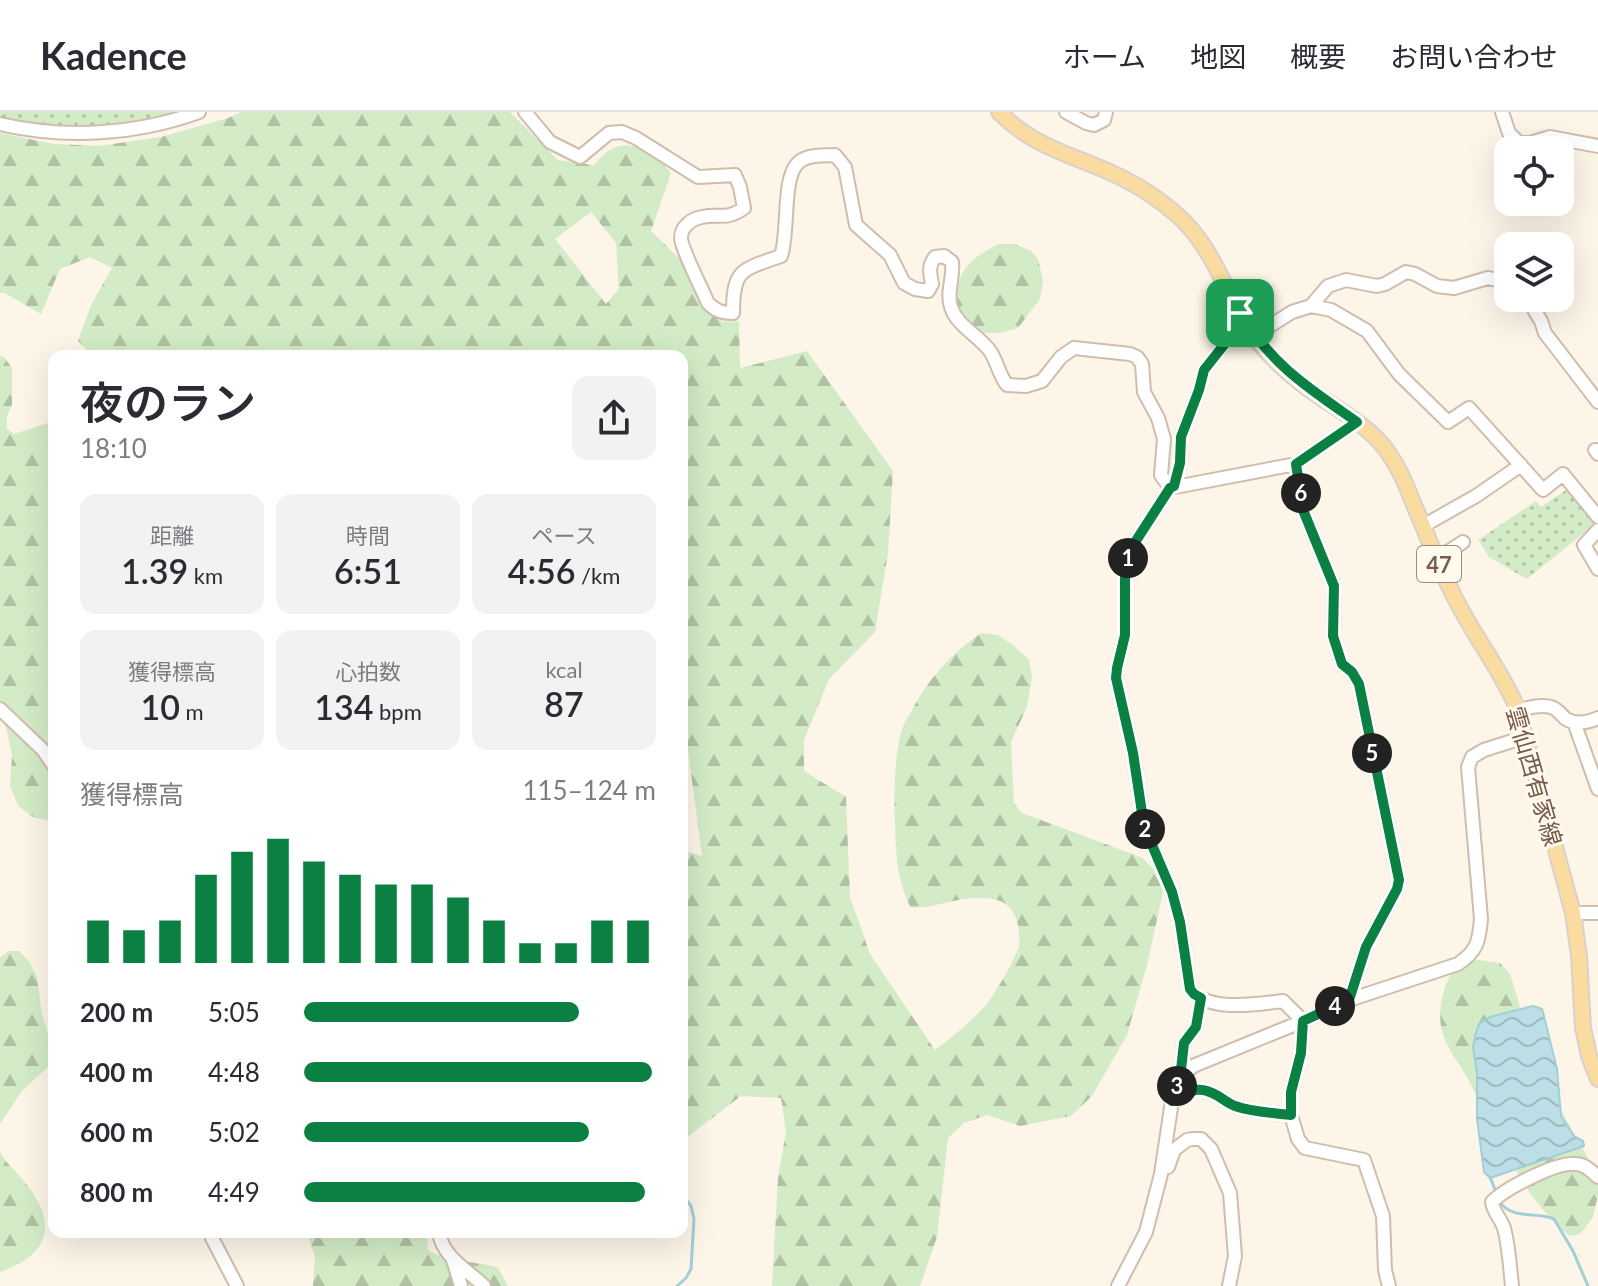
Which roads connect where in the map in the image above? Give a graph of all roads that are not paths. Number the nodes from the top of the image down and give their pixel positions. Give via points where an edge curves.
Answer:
1 (199, 112) edge
2 (525, 112) edge
3 (999, 112) edge
4 (1066, 112) edge
5 (1106, 112) edge
6 (1502, 112) edge
7 (0, 124) edge
8 (1598, 146) edge
9 (1494, 279) edge
10 (1311, 306) junction
11 (1536, 312) edge
12 (1240, 313) junction
13 (1254, 336) junction
14 (1598, 402) edge
15 (1357, 422) junction
16 (1296, 464) junction
17 (1521, 465) junction
18 (1172, 487) junction
19 (1598, 517) edge
20 (1423, 526) junction
21 (1598, 530) edge
22 (1463, 542) dead end
23 (1437, 559) junction
24 (1598, 569) edge
25 (0, 709) edge
26 (1518, 710) junction
27 (1598, 718) edge
28 (1574, 722) junction
29 (1525, 737) junction
30 (48, 757) edge
31 (1598, 789) edge
32 (1573, 913) junction
33 (1598, 913) edge
34 (1201, 998) junction
35 (1349, 1000) junction
36 (1303, 1021) junction
37 (1180, 1078) junction
38 (1598, 1079) edge
39 (1172, 1101) junction
40 (1291, 1115) junction
41 (1161, 1174) junction
42 (1598, 1177) edge
43 (212, 1238) edge
44 (440, 1238) edge
45 (452, 1257) junction
46 (237, 1286) edge
47 (461, 1286) edge
48 (484, 1286) edge
49 (1118, 1286) edge
50 (1229, 1286) edge
51 (1389, 1286) edge
52 (1512, 1286) edge

1 - 7 street via 142,127 79,134
2 - 18 street via 550,142 580,157 609,133 622,132 698,177 735,175 744,208 733,215 691,221 681,238 708,303 725,313 733,313 737,276 781,256 793,169 808,157 835,155 845,167 856,225 890,255 904,283 928,291 930,263 944,256 952,262 952,310 991,352 1007,385 1042,381 1074,348 1137,357 1144,392 1164,439 1161,475
3 - 12 main road, 雲仙西有家線 / 47 via 1030,138 1125,179 1170,208 1198,236
4 - 5 street via 1094,125
6 - 8 street via 1519,143 1550,137
9 - 10 street via 1454,288 1406,272 1377,286 1346,280 1328,286
10 - 13 street via 1284,315
10 - 17 street via 1331,310 1367,331 1399,374 1448,422 1469,408
11 - 14 street via 1545,333
12 - 13 main road, 雲仙西有家線 / 47
12 - 18 street via 1231,336 1204,370 1181,437
13 - 15 main road, 雲仙西有家線 / 47 via 1302,384
15 - 16 street
15 - 20 main road, 雲仙西有家線 / 47 via 1391,455
16 - 18 street
16 - 35 street via 1303,510 1334,586 1333,636 1342,664 1359,684 1399,880 1366,947
17 - 19 street via 1543,490 1563,474
17 - 20 street
18 - 34 street via 1130,550 1125,635 1116,678 1144,826 1172,892 1190,989
20 - 23 main road, 雲仙西有家線 / 47
21 - 24 street via 1584,545
22 - 23 street
23 - 26 main road, 雲仙西有家線 / 47
25 - 30 street
26 - 28 street via 1551,707
26 - 29 main road, 雲仙西有家線 / 47
27 - 28 street
28 - 31 street
29 - 32 main road, 雲仙西有家線 / 47
29 - 35 street via 1484,750 1468,767 1481,919 1476,947 1458,964
32 - 33 street
32 - 38 main road, 雲仙西有家線 / 47 via 1583,1028
34 - 36 street via 1244,1006 1283,1001
34 - 37 street via 1196,1027 1184,1043
35 - 36 street
36 - 37 street via 1193,1066
36 - 40 street
37 - 39 street
39 - 40 street via 1201,1089 1234,1106
39 - 41 street
40 - 51 street via 1305,1148 1364,1160 1383,1216
41 - 49 street via 1146,1232
41 - 50 street via 1174,1150 1187,1140 1201,1139 1211,1149 1230,1193 1235,1256
42 - 52 street via 1582,1165 1566,1164 1497,1197 1492,1206 1505,1230
43 - 46 street
44 - 45 street
45 - 47 street
45 - 48 street

